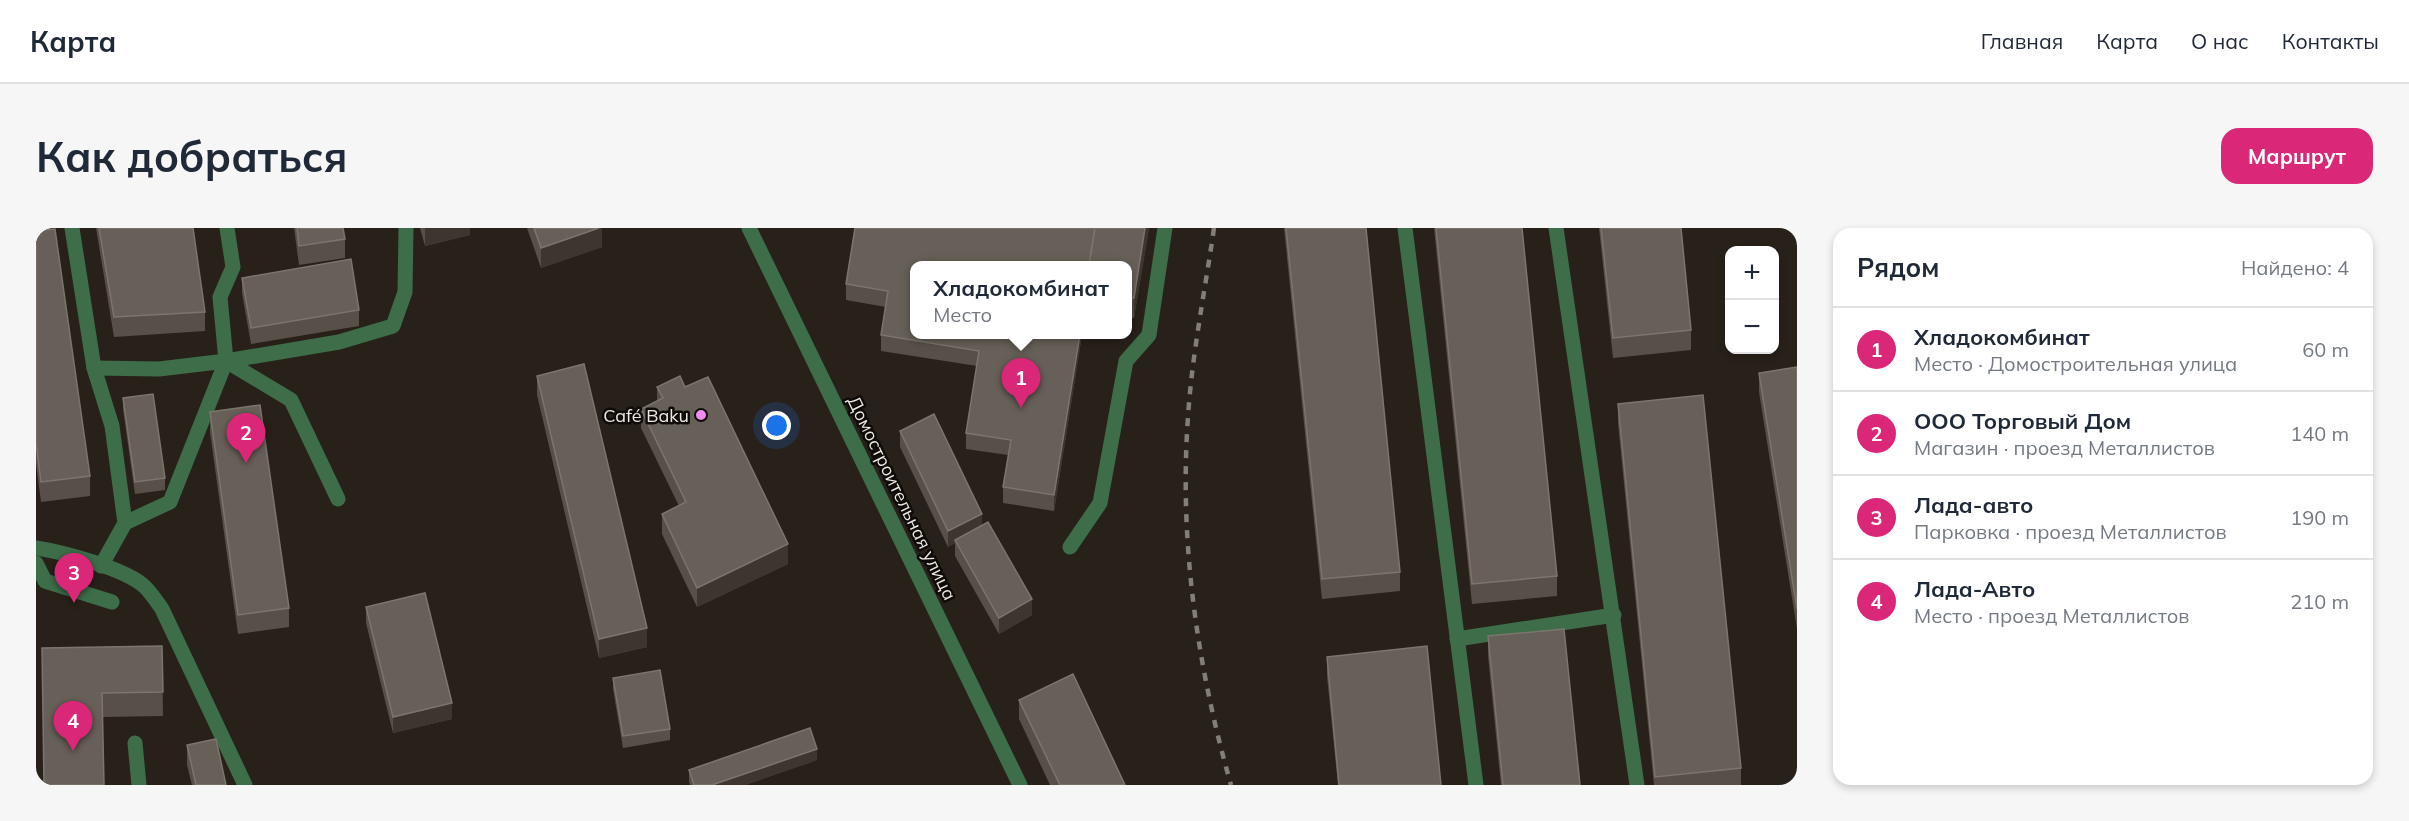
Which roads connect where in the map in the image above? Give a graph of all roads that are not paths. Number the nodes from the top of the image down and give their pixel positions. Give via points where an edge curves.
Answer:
1 (72, 228) edge
2 (227, 228) edge
3 (406, 228) edge
4 (749, 228) edge
5 (1165, 228) edge
6 (1405, 228) edge
7 (1556, 228) edge
8 (226, 361) junction
9 (94, 368) junction
10 (338, 499) dead end
11 (124, 523) junction
12 (36, 548) edge
13 (1070, 548) dead end
14 (36, 563) edge
15 (101, 566) junction
16 (112, 602) dead end
17 (1614, 615) junction
18 (1457, 639) junction
19 (135, 743) dead end
20 (139, 785) edge
21 (245, 785) edge
22 (1020, 785) edge
23 (1476, 785) edge
24 (1637, 785) edge

1 - 9 street
2 - 8 street via 233,267 220,297
3 - 8 street via 405,292 393,326 339,342
4 - 22 street, Домостроительная улица
5 - 13 street via 1149,335 1126,361 1100,503
6 - 18 street
7 - 17 street
8 - 9 street via 159,369
8 - 10 street via 291,400
8 - 11 street via 170,502
9 - 11 street via 112,426
11 - 15 street
12 - 15 street via 64,552
14 - 16 street via 45,581
15 - 21 street via 144,586 162,609
17 - 18 street
17 - 24 street
18 - 23 street
19 - 20 street

